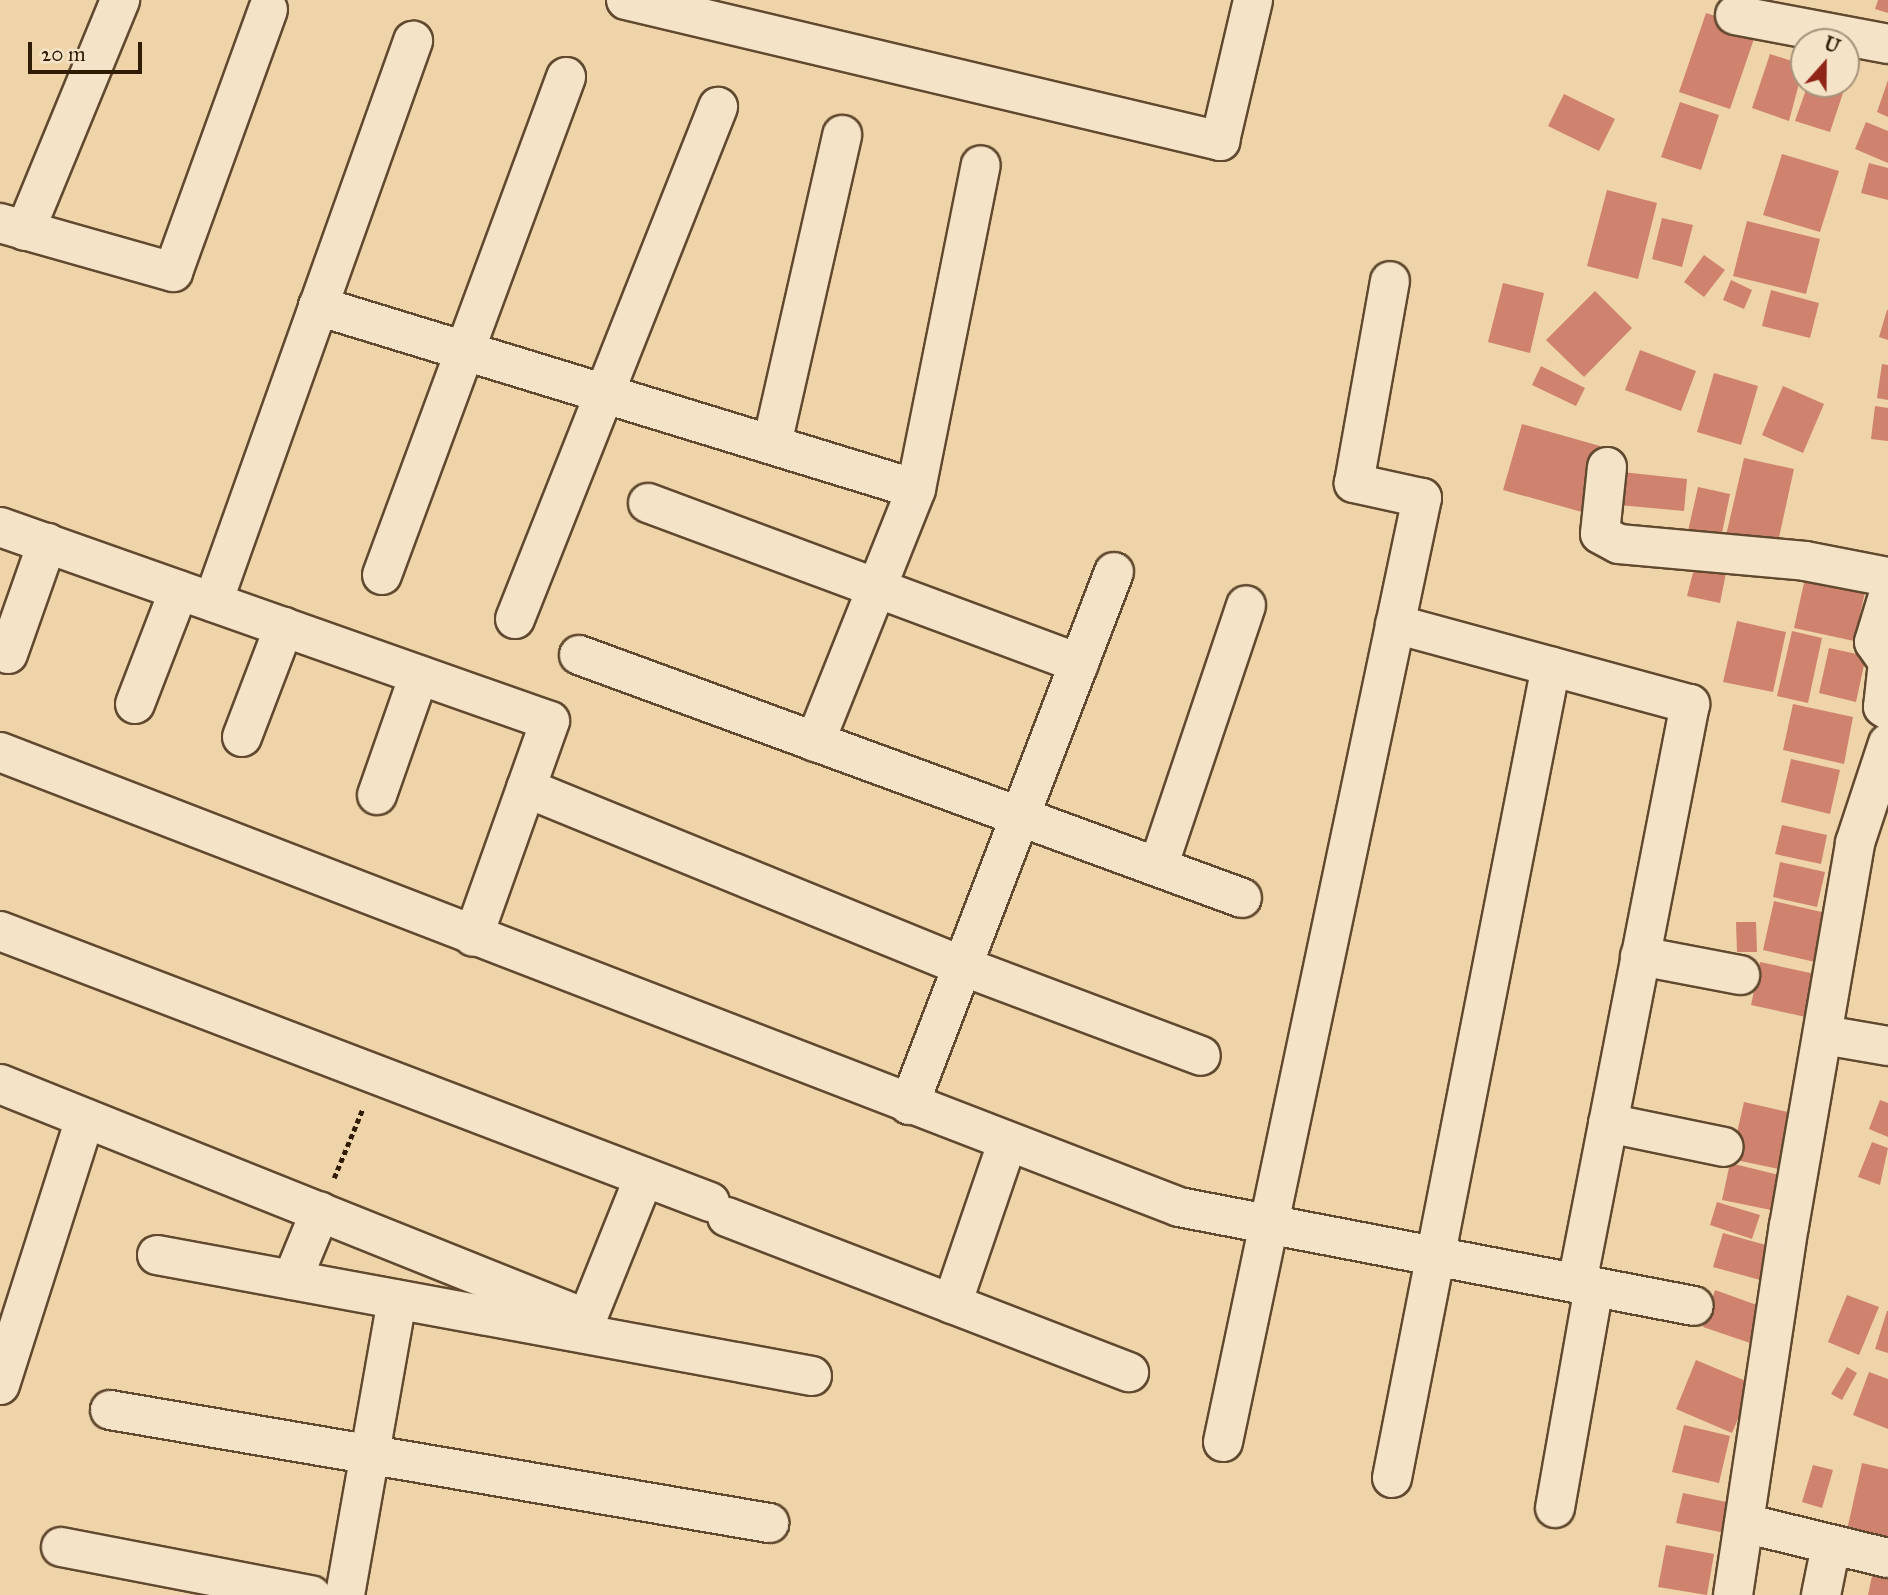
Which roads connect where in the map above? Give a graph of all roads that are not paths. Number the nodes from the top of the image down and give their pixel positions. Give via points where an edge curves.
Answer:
1 (120, 0) edge
2 (626, 0) edge
3 (1253, 0) edge
4 (268, 10) dead end
5 (1735, 15) dead end
6 (413, 41) dead end
7 (1888, 44) edge
8 (566, 78) dead end
9 (718, 107) dead end
10 (842, 135) dead end
11 (981, 165) dead end
12 (13, 227) edge
13 (1390, 281) dead end
14 (318, 306) junction
15 (465, 351) junction
16 (604, 393) junction
17 (772, 444) junction
18 (1607, 467) dead end
19 (916, 489) junction
20 (648, 503) dead end
21 (0, 527) edge
22 (47, 543) junction
23 (1114, 572) dead end
24 (382, 575) dead end
25 (1888, 578) edge
26 (877, 588) junction
27 (196, 596) junction
28 (1888, 596) edge
29 (1246, 605) dead end
30 (515, 619) dead end
31 (1395, 624) junction
32 (284, 627) junction
33 (8, 654) dead end
34 (579, 655) dead end
35 (1079, 663) junction
36 (1551, 666) junction
37 (419, 675) junction
38 (135, 704) dead end
39 (1888, 710) edge
40 (242, 737) dead end
41 (815, 742) junction
42 (1888, 743) edge
43 (0, 752) edge
44 (526, 788) junction
45 (377, 795) dead end
46 (1020, 816) junction
47 (1158, 867) junction
48 (1242, 898) dead end
49 (0, 931) edge
50 (472, 937) junction
51 (1640, 956) junction
52 (962, 966) junction
53 (1740, 975) dead end
54 (1834, 1037) junction
55 (1888, 1046) edge
56 (1201, 1056) dead end
57 (0, 1084) edge
58 (909, 1105) junction
59 (85, 1118) junction
60 (1608, 1122) junction
61 (1007, 1143) junction
62 (1724, 1147) dead end
63 (644, 1177) junction
64 (320, 1212) junction
65 (1269, 1224) junction
66 (157, 1255) dead end
67 (1436, 1256) junction
68 (292, 1280) junction
69 (1586, 1285) junction
70 (397, 1300) junction
71 (952, 1304) junction
72 (1694, 1306) dead end
73 (1129, 1372) dead end
74 (812, 1376) dead end
75 (0, 1385) edge
76 (110, 1410) dead end
77 (1223, 1442) dead end
78 (370, 1454) junction
79 (1392, 1478) dead end
80 (1555, 1508) dead end
81 (769, 1522) dead end
82 (1757, 1526) junction
83 (1824, 1543) junction
84 (61, 1548) dead end
85 (1888, 1558) edge
86 (311, 1595) edge
87 (345, 1595) edge
88 (1733, 1595) edge
89 (1821, 1595) edge

1 - 12 street
2 - 3 street via 1220,141
4 - 12 street via 173,272
5 - 7 street
6 - 14 street
8 - 15 street
9 - 16 street
10 - 17 street
11 - 19 street
13 - 31 street via 1354,483 1422,498
14 - 15 street
14 - 27 street
15 - 16 street
15 - 24 street
16 - 17 street
16 - 30 street
17 - 19 street
18 - 25 street via 1600,534 1619,544 1805,562
19 - 26 street
20 - 26 street
21 - 22 street
22 - 27 street
22 - 33 street
23 - 35 street
26 - 35 street
26 - 41 street
27 - 32 street
27 - 38 street
28 - 39 street via 1874,642 1888,662 1883,707
29 - 47 street
31 - 36 street
31 - 65 street
32 - 37 street
32 - 40 street
34 - 41 street
35 - 46 street
36 - 51 street via 1690,704
36 - 67 street
37 - 44 street via 550,721
37 - 45 street
41 - 46 street
42 - 54 street via 1855,843
43 - 50 street
44 - 50 street
44 - 52 street
46 - 47 street
46 - 52 street
47 - 48 street
49 - 63 street
50 - 58 street
51 - 53 street
51 - 60 street
52 - 56 street
52 - 58 street
54 - 55 street
54 - 82 street
57 - 59 street
58 - 61 street
59 - 64 street
59 - 75 street
60 - 62 street
60 - 69 street
61 - 65 street via 1179,1207
61 - 71 street
63 - 64 street via 587,1319
63 - 71 street
64 - 68 street
65 - 67 street
65 - 77 street
66 - 68 street
67 - 69 street
67 - 79 street
68 - 70 street
69 - 72 street
69 - 80 street
70 - 74 street
70 - 78 street
71 - 73 street
76 - 78 street
78 - 81 street
78 - 87 street
82 - 83 street
82 - 88 street
83 - 85 street
83 - 89 street
84 - 86 street

